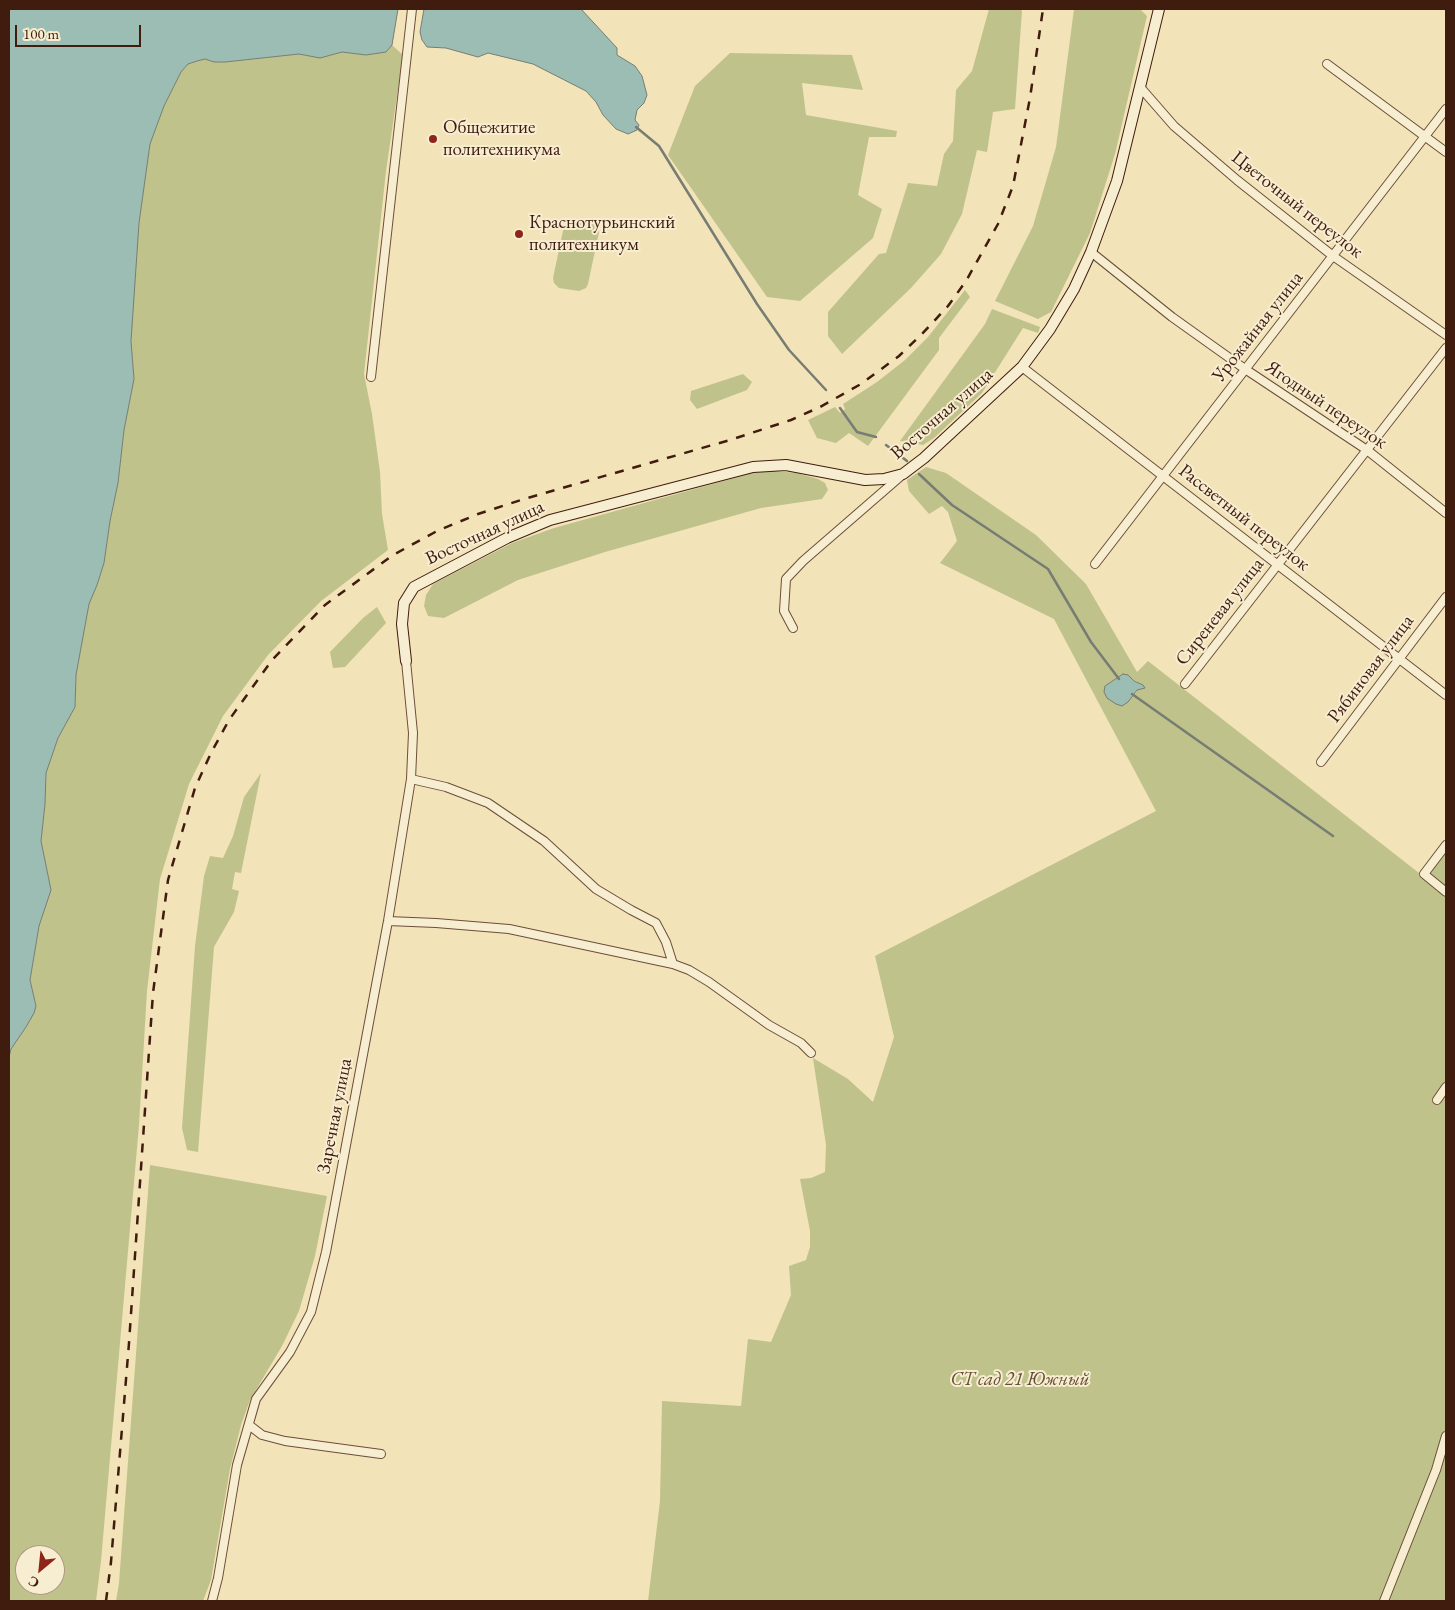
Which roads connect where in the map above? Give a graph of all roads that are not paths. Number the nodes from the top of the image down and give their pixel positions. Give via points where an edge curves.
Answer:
1 (412, 9) edge
2 (1159, 9) edge
3 (1327, 64) dead end
4 (1140, 87) junction
5 (1446, 109) edge
6 (1425, 136) junction
7 (1446, 152) edge
8 (1091, 252) junction
9 (1333, 256) junction
10 (1446, 335) edge
11 (1446, 348) edge
12 (1022, 367) junction
13 (1245, 369) junction
14 (371, 377) dead end
15 (1367, 450) junction
16 (903, 474) junction
17 (1163, 476) junction
18 (1446, 513) edge
19 (1094, 564) dead end
20 (1278, 564) junction
21 (1446, 597) edge
22 (793, 628) dead end
23 (1399, 659) junction
24 (406, 661) joint
25 (1185, 684) dead end
26 (1446, 695) edge
27 (1321, 762) dead end
28 (411, 779) junction
29 (1446, 845) edge
30 (1446, 892) edge
31 (388, 921) junction
32 (673, 964) junction
33 (811, 1053) dead end
34 (1446, 1087) edge
35 (1436, 1100) dead end
36 (249, 1425) junction
37 (1446, 1436) edge
38 (381, 1454) dead end
39 (212, 1601) edge
40 (1384, 1601) edge

1 - 14 street
2 - 4 street, Восточная улица
3 - 6 street
4 - 8 street, Восточная улица via 1117,181
4 - 9 street, Цветочный переулок via 1181,132
5 - 6 street, Урожайная улица
6 - 7 street
6 - 9 street, Урожайная улица
8 - 12 street, Восточная улица via 1074,289
8 - 13 street, Ягодный переулок via 1172,317
9 - 10 street, Цветочный переулок
9 - 13 street, Урожайная улица
11 - 15 street, Сиреневая улица
12 - 16 street, Восточная улица
12 - 17 street, Рассветный переулок
13 - 15 street, Ягодный переулок
13 - 17 street, Урожайная улица
15 - 18 street, Ягодный переулок
15 - 20 street, Сиреневая улица
16 - 22 street via 786,579 784,611
16 - 24 street, Восточная улица via 864,480 786,465 753,467 550,520 507,538 414,587 404,603 402,624
17 - 19 street, Урожайная улица
17 - 20 street, Рассветный переулок
20 - 23 street, Рассветный переулок
20 - 25 street, Сиреневая улица
21 - 23 street, Рябиновая улица
23 - 26 street, Рассветный переулок
23 - 27 street, Рябиновая улица
24 - 28 street, Заречная улица via 413,733
28 - 31 street, Заречная улица
28 - 32 street via 446,787 488,803 544,841 596,889 656,923
29 - 30 street via 1424,874
31 - 32 street via 509,929
31 - 36 street, Заречная улица via 326,1252 311,1312 290,1352 256,1399
32 - 33 street via 709,982
34 - 35 street
36 - 38 street via 262,1435 285,1441
36 - 39 street, Заречная улица via 237,1466
37 - 40 street via 1436,1470

